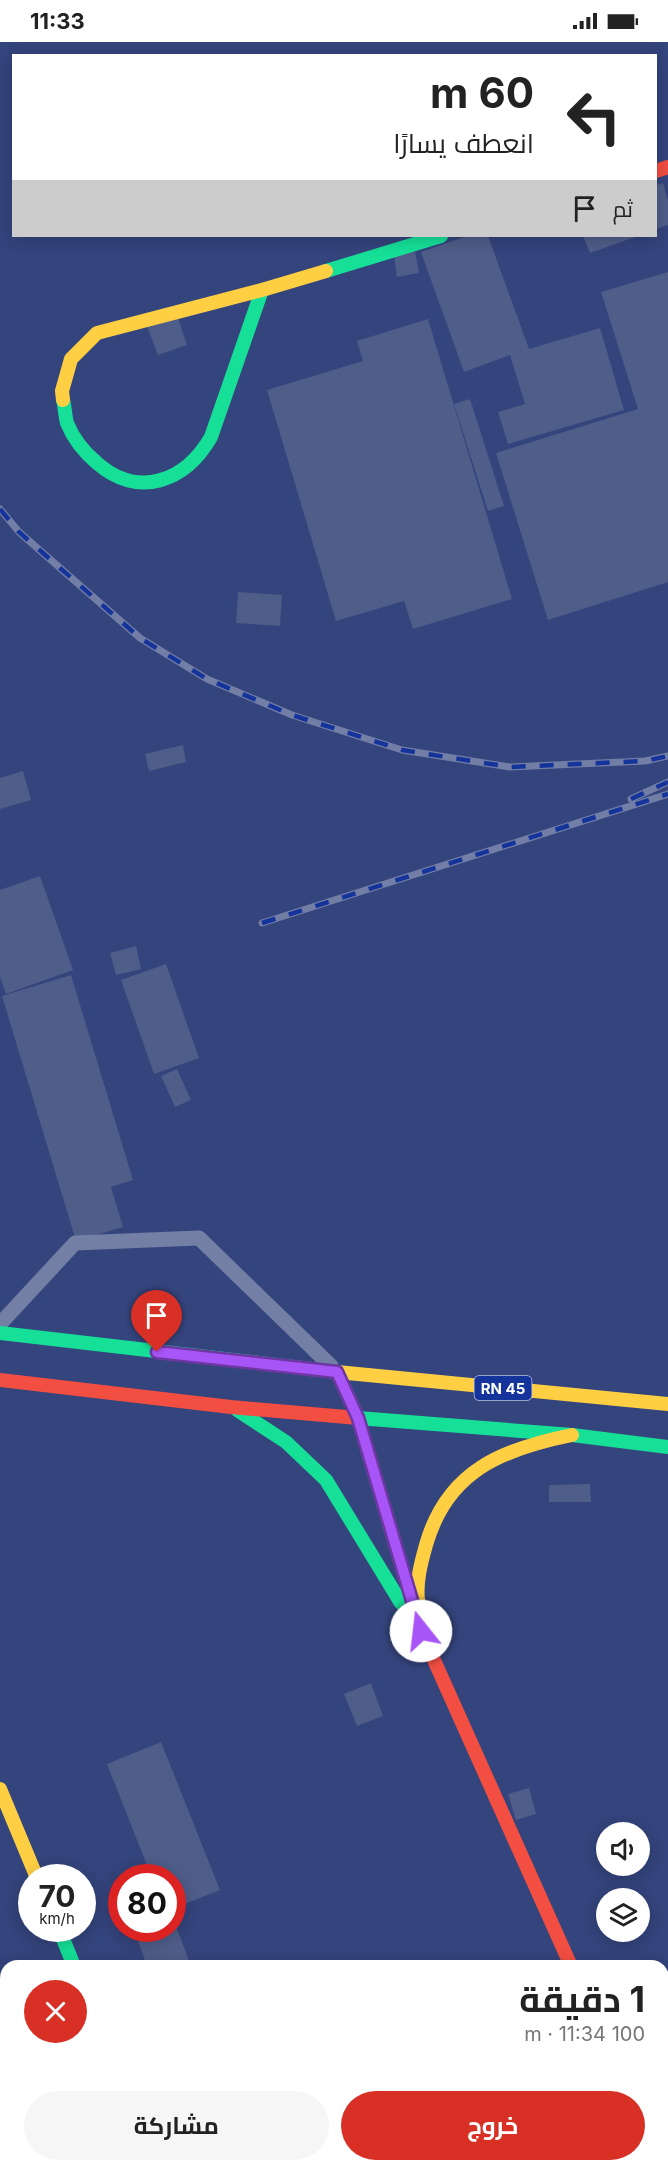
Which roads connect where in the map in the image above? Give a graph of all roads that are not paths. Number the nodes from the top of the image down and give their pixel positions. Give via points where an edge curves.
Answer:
1 (438, 237) edge
2 (262, 290) junction
3 (0, 1324) edge
4 (0, 1333) edge
5 (337, 1372) junction
6 (0, 1380) edge
7 (668, 1404) edge
8 (231, 1407) junction
9 (358, 1418) junction
10 (316, 1419) junction
11 (572, 1436) junction
12 (668, 1446) edge
13 (329, 1464) dead end
14 (342, 1503) junction
15 (421, 1631) junction
16 (0, 1789) edge
17 (31, 1864) edge
18 (64, 1942) edge
19 (72, 1960) edge
20 (568, 1960) edge

1 - 2 main road
2 - 2 main road via 97,333 85,340 72,352 58,382 60,422 77,453 93,467 130,483 153,483 185,469 202,451 215,426
3 - 5 lane via 75,1243 198,1238
4 - 5 main road, RN 45
5 - 7 main road, RN 45
5 - 9 main road
5 - 10 main road
6 - 8 main road
8 - 10 main road
8 - 14 main road via 286,1442 326,1480
9 - 10 main road
9 - 11 main road
9 - 15 main road
11 - 12 main road
11 - 15 main road via 524,1445 490,1461 460,1482 445,1499 430,1531 418,1578
13 - 14 main road
14 - 15 main road
15 - 20 main road
16 - 17 main road
18 - 19 main road

